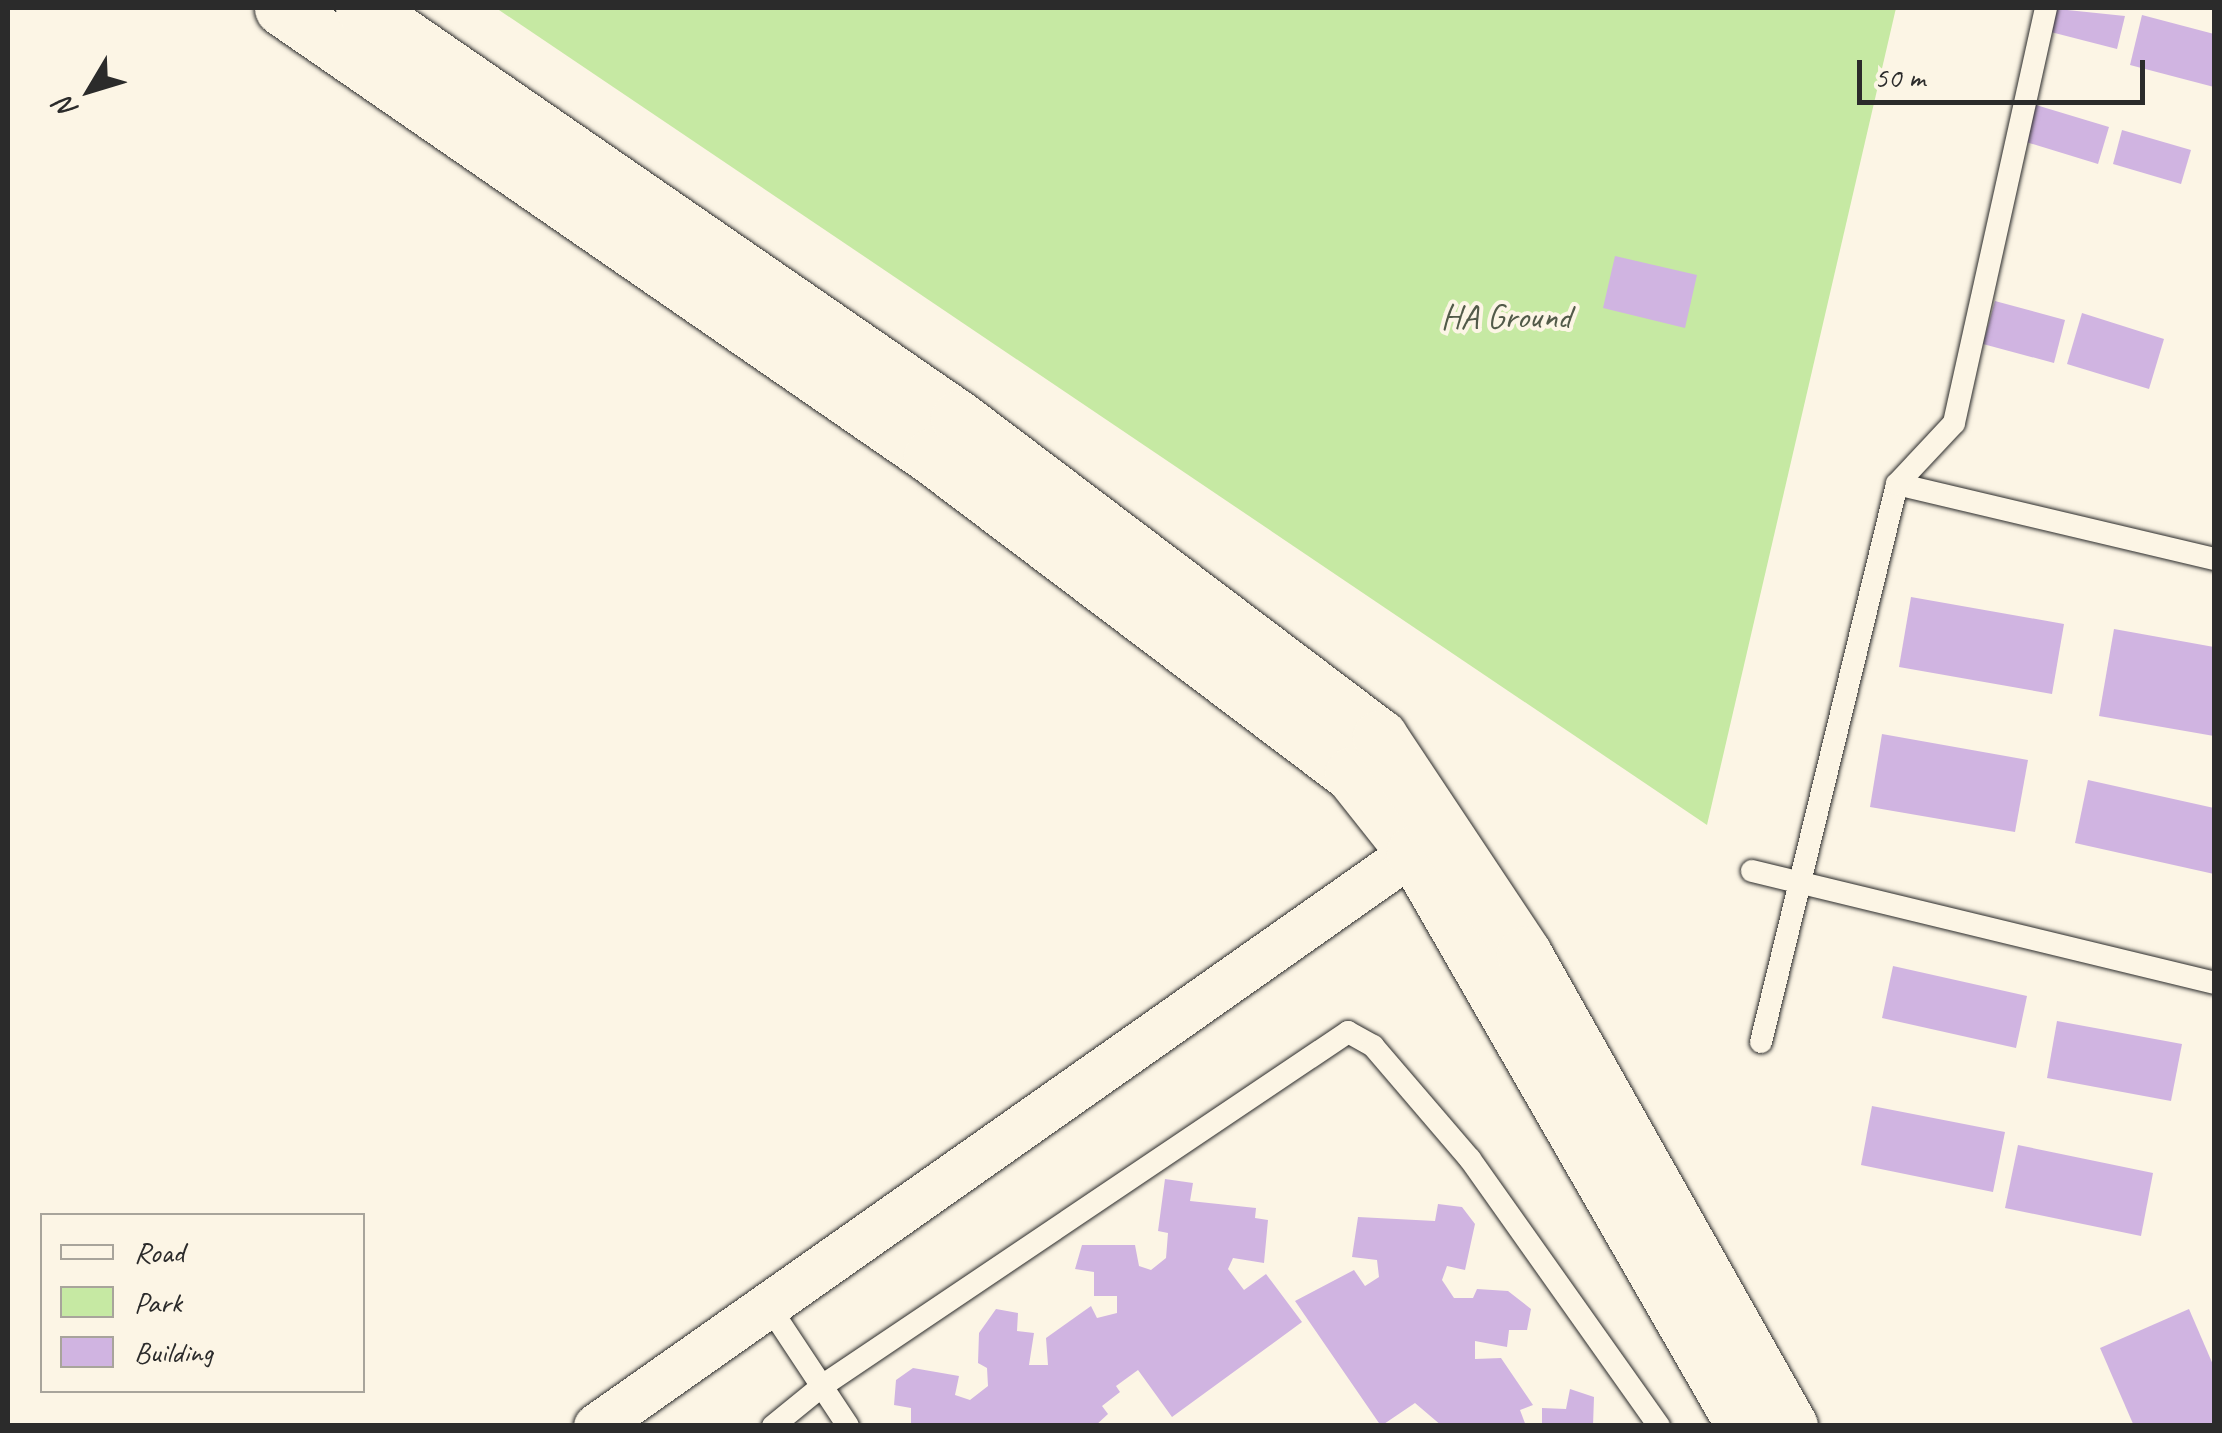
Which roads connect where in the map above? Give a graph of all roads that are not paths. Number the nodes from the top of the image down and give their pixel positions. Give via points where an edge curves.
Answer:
1 (282, 8) edge
2 (363, 8) edge
3 (2046, 8) edge
4 (1896, 484) junction
5 (2214, 560) edge
6 (1428, 841) junction
7 (1752, 871) dead end
8 (1799, 885) junction
9 (2214, 983) edge
10 (1761, 1042) dead end
11 (768, 1305) junction
12 (822, 1386) junction
13 (596, 1426) edge
14 (773, 1426) edge
15 (848, 1426) edge
16 (1659, 1426) edge
17 (1744, 1426) edge
18 (1790, 1426) edge

1 - 6 street via 947,468 1352,774
2 - 6 street via 958,418 1380,738
3 - 4 lane via 1954,423
4 - 5 lane
4 - 8 lane
6 - 11 street
6 - 17 street
6 - 18 street via 1524,954
7 - 8 lane
8 - 9 lane
8 - 10 lane
11 - 12 lane
11 - 13 street
12 - 14 lane
12 - 15 lane
12 - 16 lane via 1348,1032 1373,1046 1470,1159

